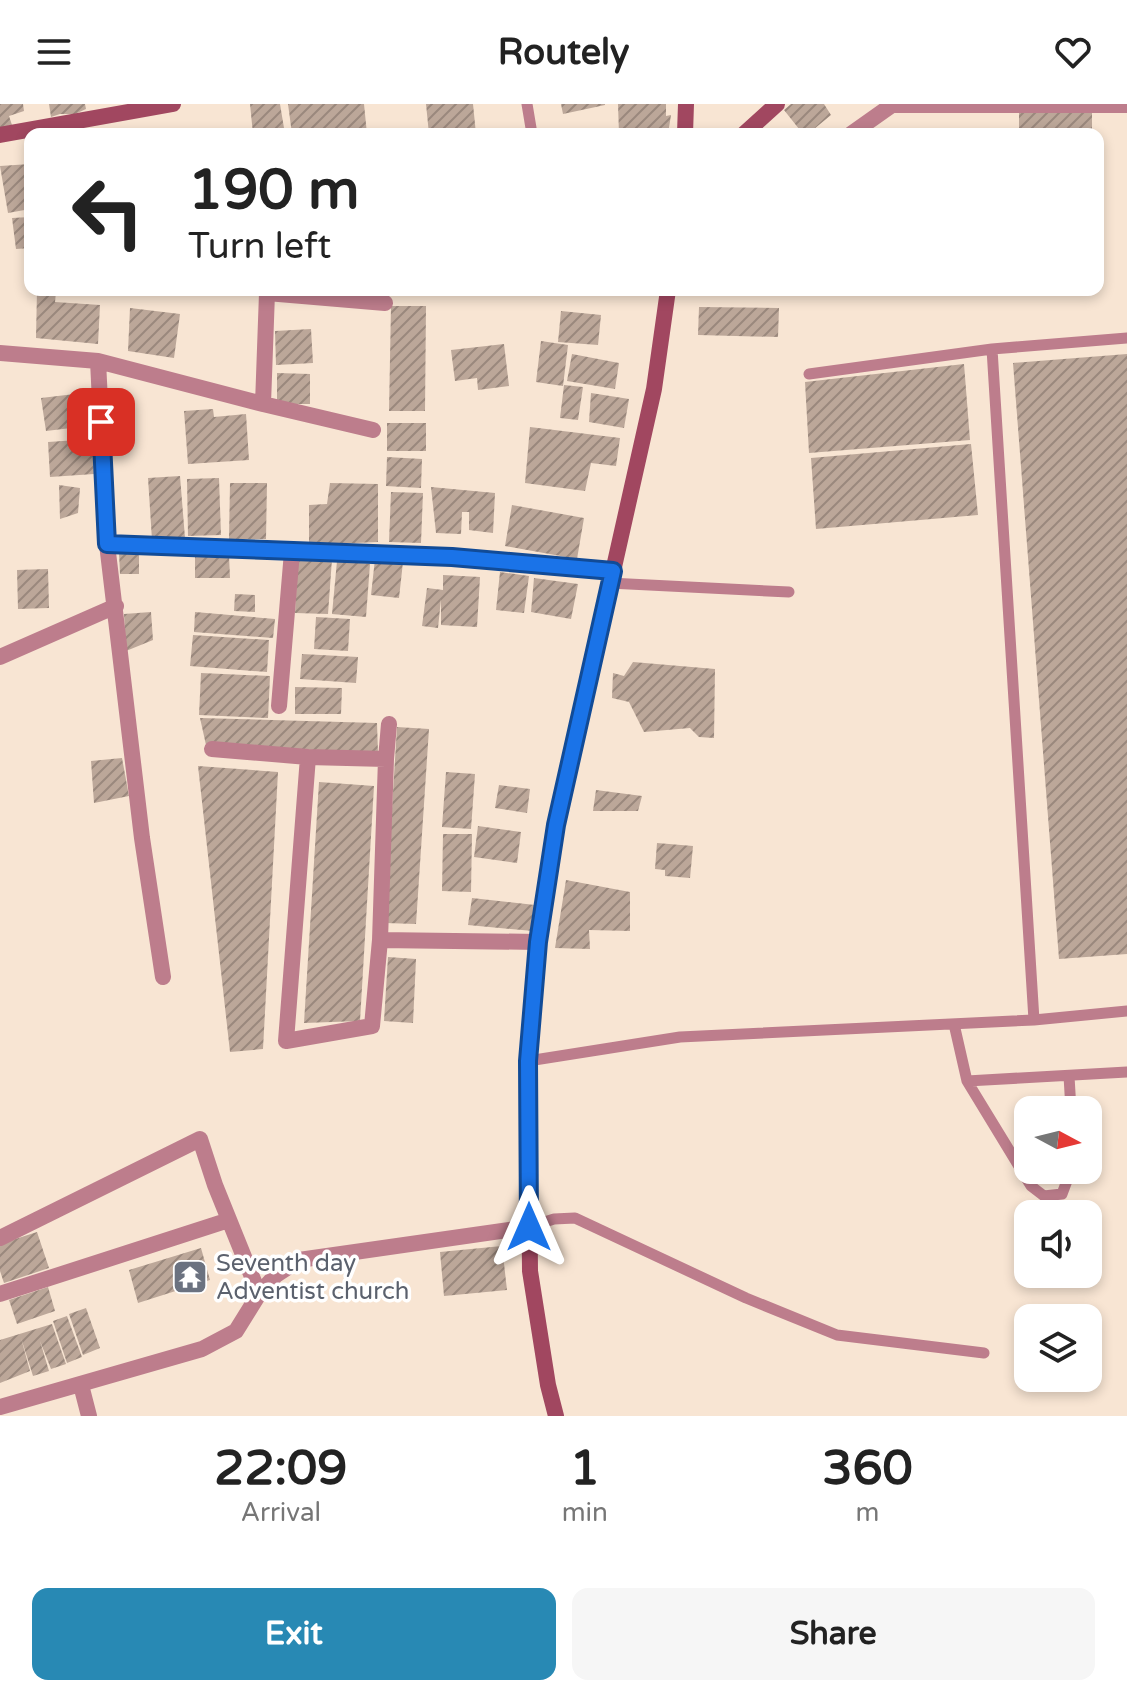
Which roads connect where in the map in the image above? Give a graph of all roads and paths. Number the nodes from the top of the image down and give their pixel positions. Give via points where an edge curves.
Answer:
1 (173, 104) edge
2 (527, 104) edge
3 (686, 104) edge
4 (777, 104) edge
5 (1127, 105) edge
6 (39, 128) edge
7 (531, 128) edge
8 (685, 128) edge
9 (751, 128) edge
10 (859, 128) edge
11 (24, 131) edge
12 (0, 135) edge
13 (267, 296) edge
14 (302, 296) edge
15 (667, 296) edge
16 (385, 303) dead end
17 (1127, 338) edge
18 (992, 349) junction
19 (0, 353) edge
20 (98, 361) junction
21 (809, 374) dead end
22 (263, 404) junction
23 (373, 430) dead end
24 (107, 544) junction
25 (292, 552) junction
26 (611, 577) junction
27 (789, 592) dead end
28 (116, 606) junction
29 (0, 657) edge
30 (279, 706) dead end
31 (389, 724) dead end
32 (212, 749) dead end
33 (308, 757) junction
34 (386, 759) junction
35 (380, 940) junction
36 (538, 942) junction
37 (163, 977) dead end
38 (1127, 1011) edge
39 (1034, 1020) junction
40 (954, 1024) junction
41 (528, 1061) junction
42 (1126, 1073) edge
43 (1069, 1076) junction
44 (967, 1081) junction
45 (1070, 1096) edge
46 (1014, 1158) edge
47 (1030, 1184) edge
48 (1066, 1184) edge
49 (229, 1220) junction
50 (529, 1227) junction
51 (0, 1238) edge
52 (0, 1294) edge
53 (259, 1294) junction
54 (984, 1353) dead end
55 (81, 1385) junction
56 (0, 1407) edge
57 (89, 1416) edge
58 (556, 1416) edge

1 - 6 street
2 - 7 lane
3 - 8 street
4 - 9 street
5 - 10 street via 892,105
11 - 12 street
13 - 22 street
14 - 16 street
15 - 26 street via 654,389
17 - 18 lane
18 - 21 lane
18 - 39 lane
19 - 20 street
20 - 22 street
20 - 24 street
22 - 23 street
24 - 25 street
24 - 28 street
25 - 26 street via 452,557
25 - 30 street
26 - 27 lane
26 - 36 street via 556,825
28 - 29 street
28 - 37 street
31 - 34 street
32 - 33 street
33 - 34 street
33 - 35 street via 286,1041 372,1026
34 - 35 street
35 - 36 street
36 - 41 street
38 - 39 lane
39 - 40 lane
40 - 41 lane via 680,1037
40 - 44 lane
41 - 50 street
42 - 43 lane
43 - 44 lane
43 - 45 lane
44 - 46 lane
47 - 48 lane via 1044,1196 1062,1194
49 - 51 street via 200,1139
49 - 52 street
49 - 53 street
50 - 53 street via 299,1260
50 - 54 lane via 575,1218 837,1335
50 - 58 street via 530,1271
53 - 55 street via 236,1331 202,1349
55 - 56 street
55 - 57 street

